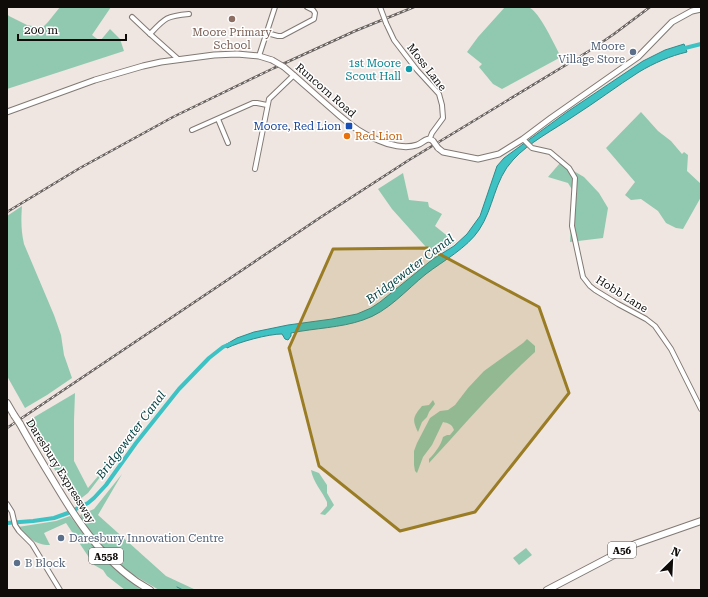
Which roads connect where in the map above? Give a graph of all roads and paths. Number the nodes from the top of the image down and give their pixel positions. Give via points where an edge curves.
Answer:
1 (275, 7) edge
2 (307, 7) edge
3 (380, 7) edge
4 (691, 9) edge
5 (701, 9) edge
6 (189, 14) dead end
7 (132, 17) dead end
8 (267, 32) junction
9 (150, 34) junction
10 (259, 56) junction
11 (178, 59) junction
12 (294, 75) junction
13 (267, 105) junction
14 (7, 112) edge
15 (218, 119) junction
16 (192, 130) dead end
17 (431, 139) junction
18 (523, 139) junction
19 (228, 143) dead end
20 (255, 169) dead end
21 (7, 404) edge
22 (701, 409) edge
23 (7, 504) edge
24 (701, 521) edge
25 (147, 589) edge
26 (60, 590) edge
27 (547, 590) edge

1 - 8 street
2 - 8 street via 315,12 314,18 282,36
3 - 17 street, Moss Lane, bridge via 394,40 439,94 443,118 432,132
4 - 5 street
4 - 18 street via 672,22 638,58
6 - 9 street via 167,18
7 - 9 street
8 - 10 street
9 - 11 street
10 - 11 street, Runcorn Road via 237,54
10 - 12 street, Runcorn Road, bridge via 272,60
11 - 14 street, Runcorn Road via 102,78
12 - 13 street via 269,99
12 - 17 street, Runcorn Road via 357,130 371,138 406,146 418,145 426,139
13 - 15 street via 254,103
13 - 20 street
15 - 16 street
15 - 19 street
17 - 18 street, bridge via 443,152 478,159 499,154
18 - 22 street, Hobb Lane via 535,150 550,152 569,168 575,178 572,226 583,277 590,286 655,326 671,349
21 - 25 main road, Daresbury Expressway / A558, bridge via 91,539 107,557
23 - 26 street via 18,531 32,544
24 - 27 main road, A56 via 635,544

